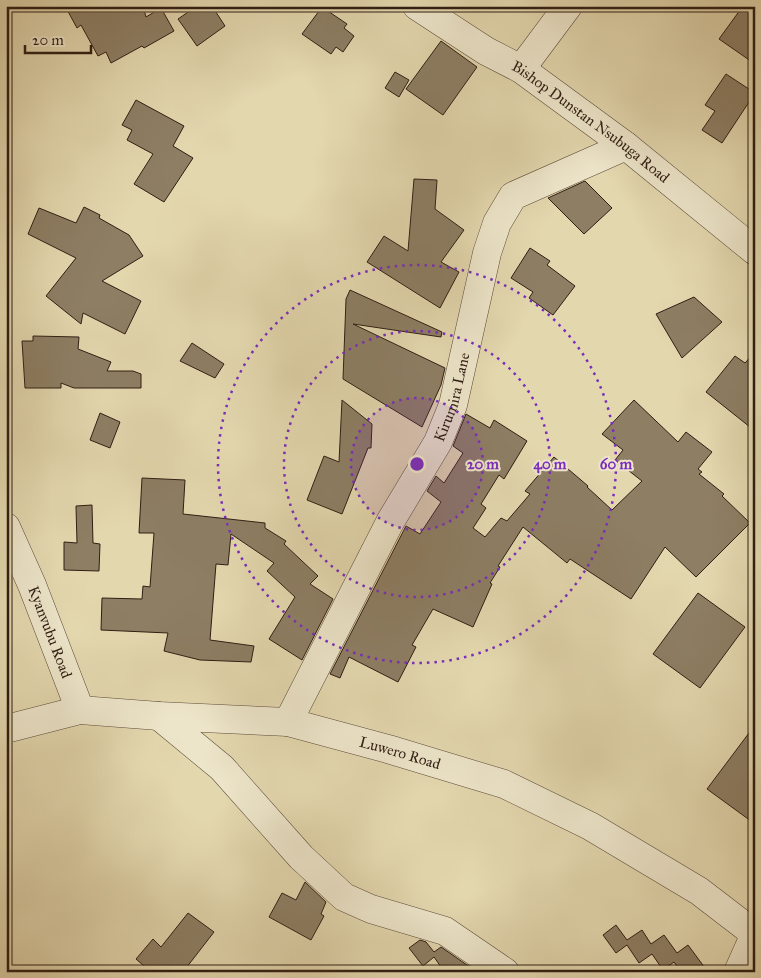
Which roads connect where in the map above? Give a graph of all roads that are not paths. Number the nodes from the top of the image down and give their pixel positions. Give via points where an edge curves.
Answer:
1 (417, 6) edge
2 (568, 6) edge
3 (521, 69) junction
4 (626, 146) junction
5 (755, 251) edge
6 (6, 527) edge
7 (80, 710) junction
8 (159, 716) junction
9 (288, 722) junction
10 (6, 728) edge
11 (755, 934) edge
12 (505, 972) edge
13 (738, 972) edge

1 - 3 street, Bishop Dunstan Nsubuga Road via 486,51
2 - 3 street
3 - 4 street, Bishop Dunstan Nsubuga Road
4 - 5 street, Bishop Dunstan Nsubuga Road
4 - 9 street, Kirumira Lane via 513,196 497,223 447,422 390,522
6 - 7 street, Kyanvubu Road
7 - 8 street, Luwero Road
7 - 10 street, Luwero Road
8 - 9 street, Luwero Road
8 - 12 street via 222,768 301,857 344,897 370,909 444,931
9 - 11 street, Luwero Road via 504,784 590,826 700,891
11 - 13 street

